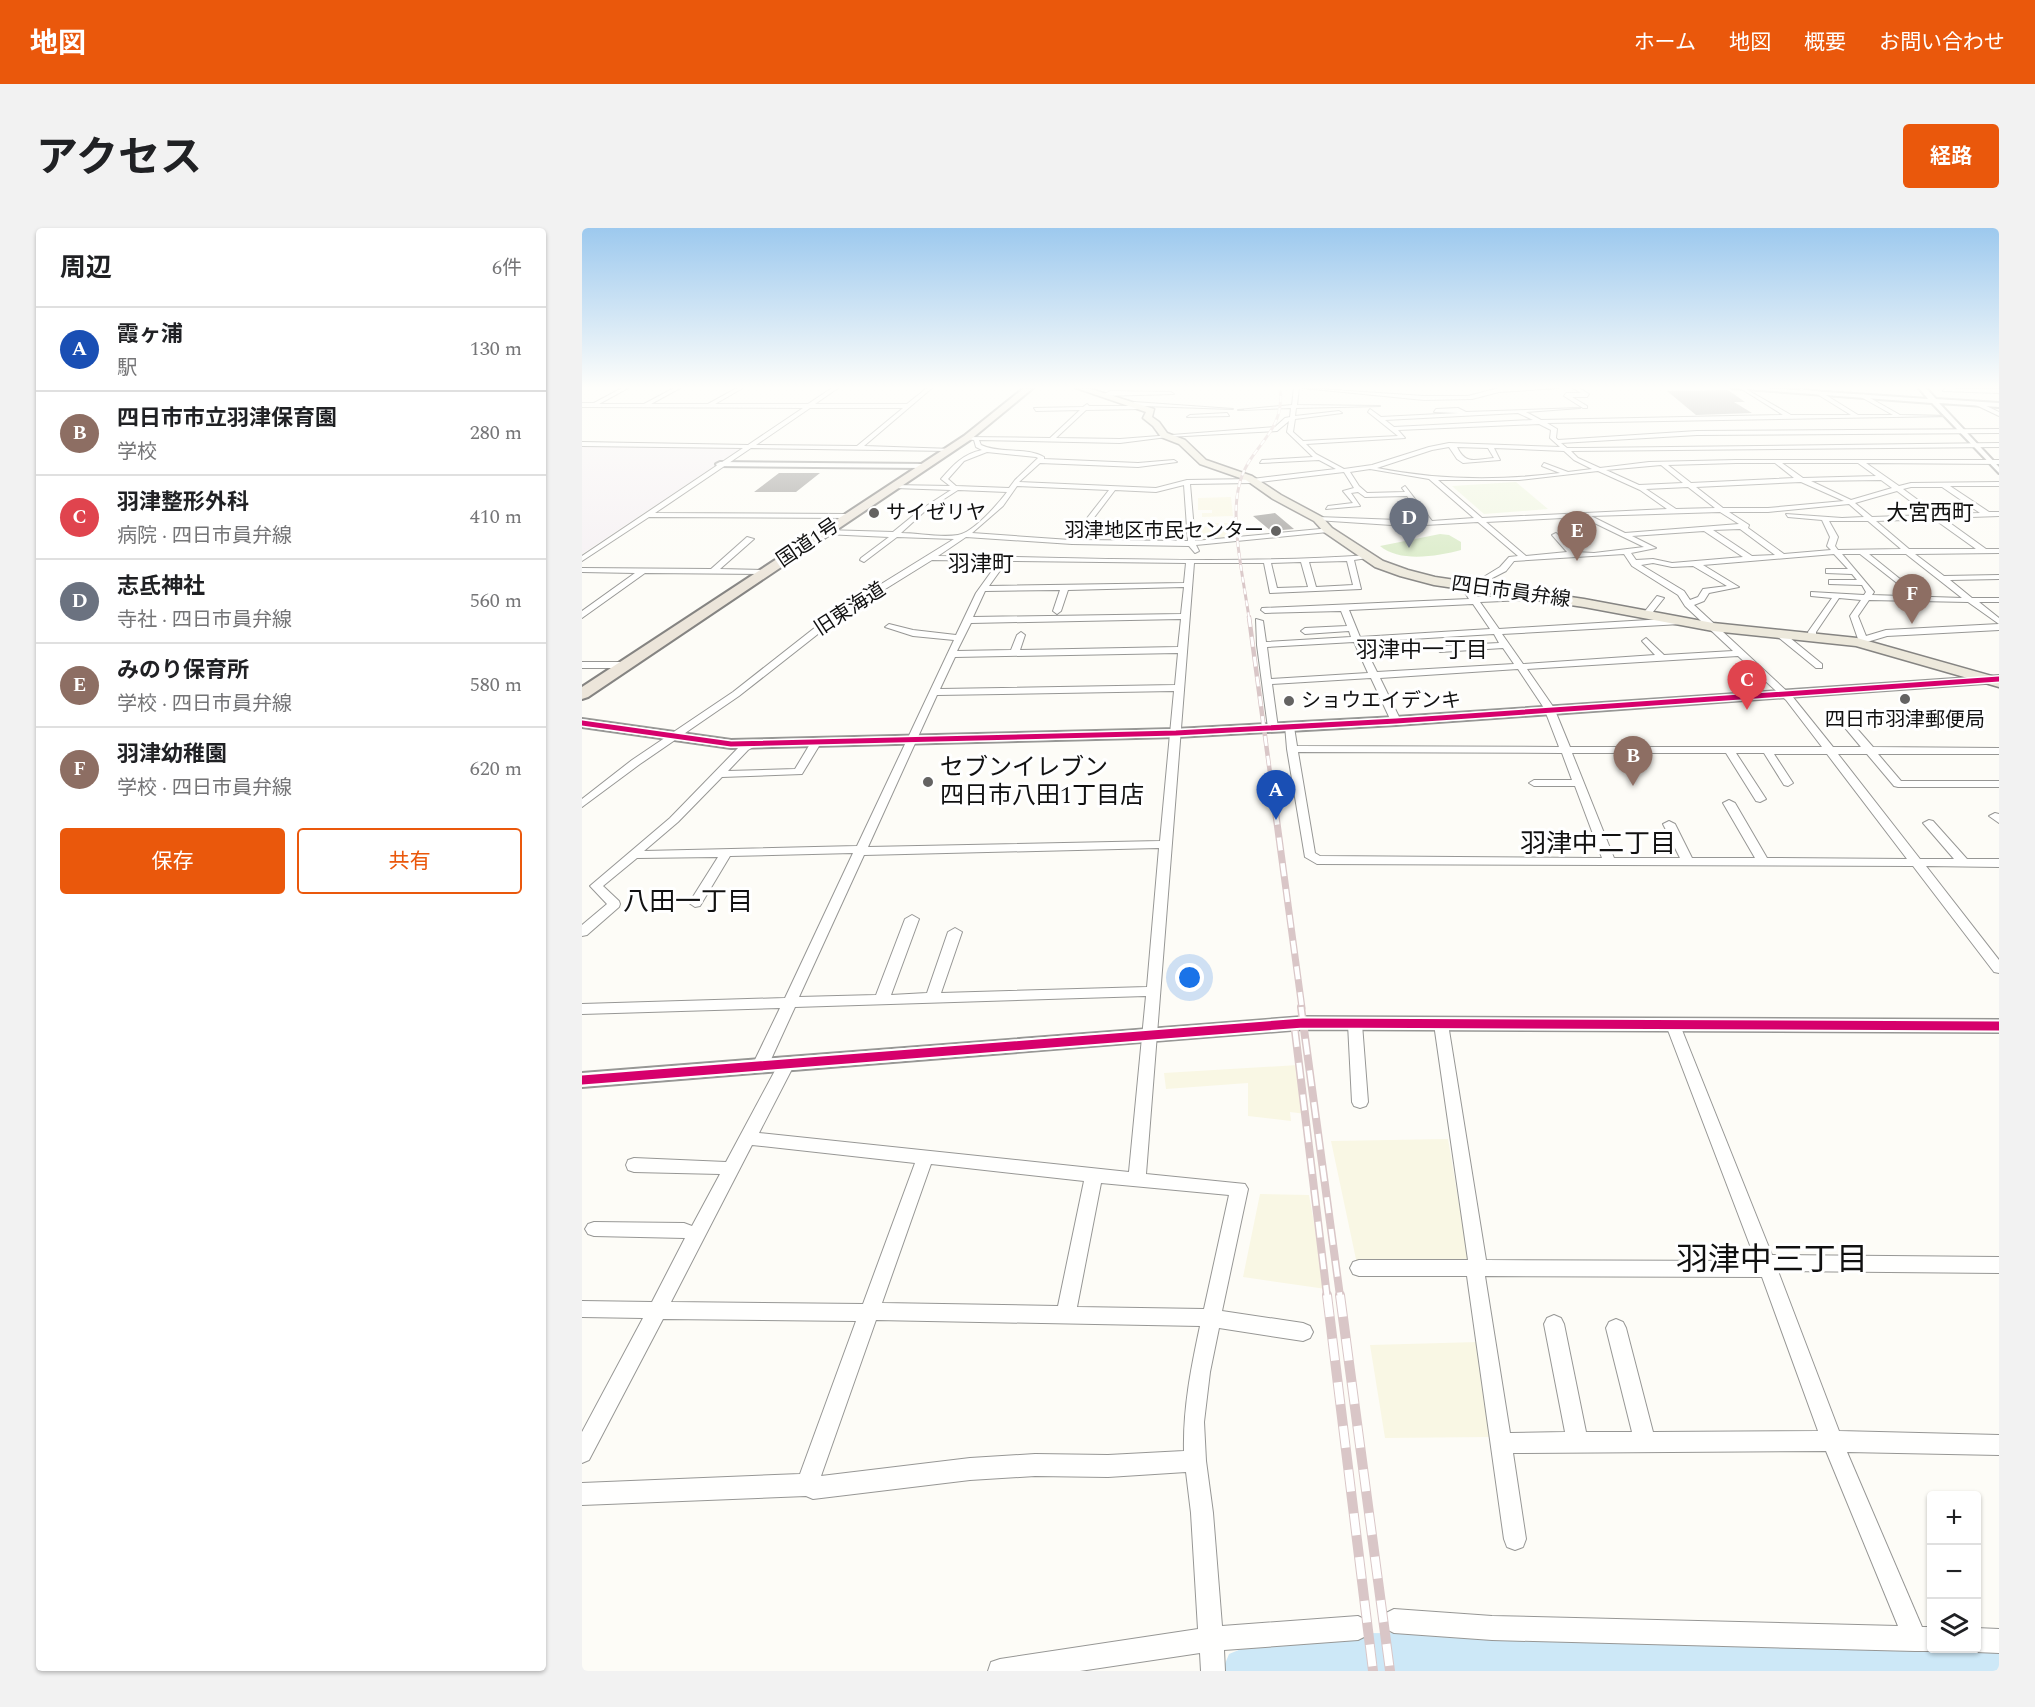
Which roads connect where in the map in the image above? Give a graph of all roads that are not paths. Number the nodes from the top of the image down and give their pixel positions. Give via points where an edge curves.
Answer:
1 (733, 455) edge
2 (939, 455) edge
3 (971, 455) edge
4 (1038, 455) edge
5 (1196, 455) edge
6 (1316, 455) edge
7 (1421, 455) edge
8 (1458, 455) edge
9 (1496, 455) edge
10 (1571, 455) edge
11 (1639, 455) edge
12 (1704, 455) edge
13 (1768, 455) edge
14 (1850, 455) edge
15 (1922, 455) edge
16 (1984, 455) edge
17 (1319, 458) junction
18 (1041, 460) junction
19 (1174, 462) dead end
20 (1262, 462) dead end
21 (1860, 462) junction
22 (1933, 462) junction
23 (1990, 462) junction
24 (1999, 462) edge
25 (1713, 463) junction
26 (1777, 463) junction
27 (720, 464) junction
28 (1647, 464) junction
29 (1663, 464) junction
30 (1544, 465) dead end
31 (923, 466) junction
32 (1297, 466) dead end
33 (1370, 467) junction
34 (1944, 467) junction
35 (1600, 469) junction
36 (1344, 470) junction
37 (1721, 470) dead end
38 (1953, 471) dead end
39 (1999, 471) edge
40 (1936, 473) dead end
41 (1307, 474) junction
42 (1567, 474) junction
43 (1962, 475) dead end
44 (1281, 477) junction
45 (1430, 477) junction
46 (1728, 477) dead end
47 (1160, 478) dead end
48 (1798, 478) junction
49 (1883, 478) junction
50 (1929, 478) dead end
51 (1252, 481) junction
52 (1317, 481) dead end
53 (1187, 482) junction
54 (1736, 483) junction
55 (1921, 484) junction
56 (1942, 484) junction
57 (1979, 484) junction
58 (1999, 484) edge
59 (894, 486) junction
60 (1293, 486) dead end
61 (1689, 486) junction
62 (1012, 487) junction
63 (1637, 487) junction
64 (956, 488) junction
65 (1898, 488) junction
66 (1113, 489) junction
67 (1161, 489) junction
68 (1360, 490) junction
69 (1850, 502) junction
70 (1328, 507) dead end
71 (1768, 510) junction
72 (1676, 511) junction
73 (1722, 511) junction
74 (1581, 514) junction
75 (1987, 514) junction
76 (1999, 514) edge
77 (647, 515) junction
78 (1370, 515) dead end
79 (848, 516) junction
80 (1936, 516) junction
81 (1686, 517) dead end
82 (1318, 519) junction
83 (1825, 519) junction
84 (1870, 519) junction
85 (1481, 520) junction
86 (1376, 522) junction
87 (1430, 523) junction
88 (1695, 523) dead end
89 (1742, 527) junction
90 (1704, 529) junction
91 (1328, 530) junction
92 (825, 532) junction
93 (1625, 534) junction
94 (894, 535) junction
95 (961, 536) junction
96 (1556, 536) dead end
97 (750, 539) dead end
98 (1073, 542) junction
99 (1192, 544) junction
100 (1984, 551) junction
101 (1999, 551) edge
102 (1627, 552) junction
103 (1837, 552) junction
104 (1862, 552) junction
105 (1908, 552) junction
106 (1573, 554) junction
107 (1782, 556) junction
108 (1370, 557) junction
109 (1523, 557) junction
110 (931, 558) junction
111 (582, 559) edge
112 (1751, 559) junction
113 (864, 560) dead end
114 (1004, 560) junction
115 (1267, 560) junction
116 (1304, 560) junction
117 (1350, 560) junction
118 (1064, 561) junction
119 (1193, 561) junction
120 (1634, 563) junction
121 (1694, 563) junction
122 (582, 570) edge
123 (643, 571) junction
124 (1829, 571) dead end
125 (712, 572) junction
126 (765, 572) junction
127 (1855, 572) junction
128 (1999, 577) edge
129 (1942, 578) junction
130 (1897, 581) dead end
131 (1832, 582) dead end
132 (1864, 583) junction
133 (1188, 585) junction
134 (1468, 586) junction
135 (1065, 587) junction
136 (983, 589) junction
137 (1313, 590) junction
138 (1406, 592) dead end
139 (1814, 594) dead end
140 (1837, 596) junction
141 (1527, 598) dead end
142 (1660, 598) dead end
143 (1868, 598) junction
144 (1970, 600) junction
145 (1999, 600) edge
146 (1475, 601) junction
147 (1413, 604) junction
148 (1688, 604) junction
149 (1344, 608) junction
150 (1265, 610) dead end
151 (1057, 611) dead end
152 (582, 615) edge
153 (1646, 615) junction
154 (1186, 616) junction
155 (968, 620) junction
156 (1259, 621) dead end
157 (1681, 621) junction
158 (1999, 622) edge
159 (1422, 625) dead end
160 (889, 627) dead end
161 (1588, 627) junction
162 (1713, 627) junction
163 (1999, 627) edge
164 (1353, 628) junction
165 (1305, 631) dead end
166 (1496, 632) junction
167 (1021, 635) dead end
168 (1781, 635) junction
169 (1429, 636) junction
170 (1596, 636) dead end
171 (1813, 637) junction
172 (960, 638) junction
173 (1357, 640) junction
174 (1646, 641) dead end
175 (1860, 641) junction
176 (1261, 645) junction
177 (1504, 645) junction
178 (1440, 649) dead end
179 (1183, 650) junction
180 (1015, 652) junction
181 (1740, 653) junction
182 (953, 654) junction
183 (1662, 658) junction
184 (582, 665) edge
185 (624, 665) junction
186 (1521, 666) junction
187 (1819, 666) dead end
188 (1375, 676) junction
189 (1996, 681) edge
190 (1266, 682) junction
191 (1180, 688) junction
192 (935, 692) junction
193 (582, 694) edge
194 (1785, 694) junction
195 (1549, 708) junction
196 (1841, 717) dead end
197 (1396, 720) junction
198 (582, 723) edge
199 (1289, 727) junction
200 (1273, 728) junction
201 (1176, 733) junction
202 (673, 735) junction
203 (913, 739) junction
204 (817, 741) junction
205 (751, 744) junction
206 (1292, 749) junction
207 (1565, 750) junction
208 (1729, 750) junction
209 (1767, 750) junction
210 (1830, 751) junction
211 (1870, 751) junction
212 (1999, 751) edge
213 (719, 774) junction
214 (1534, 783) dead end
215 (1578, 783) junction
216 (1788, 783) dead end
217 (1999, 784) edge
218 (1760, 799) dead end
219 (1729, 803) dead end
220 (582, 804) edge
221 (1929, 823) dead end
222 (1669, 824) dead end
223 (1166, 844) junction
224 (862, 850) junction
225 (727, 852) junction
226 (641, 855) dead end
227 (1610, 862) junction
228 (1689, 862) junction
229 (1764, 863) junction
230 (1916, 863) junction
231 (1964, 863) junction
232 (1999, 863) edge
233 (695, 903) dead end
234 (912, 919) dead end
235 (582, 932) edge
236 (955, 932) dead end
237 (1999, 969) edge
238 (1153, 991) junction
239 (935, 998) junction
240 (882, 999) junction
241 (791, 1002) junction
242 (582, 1009) edge
243 (1355, 1024) junction
244 (1442, 1024) junction
245 (1673, 1025) junction
246 (1999, 1026) edge
247 (1149, 1035) junction
248 (786, 1065) junction
249 (760, 1066) junction
250 (582, 1080) edge
251 (1359, 1102) dead end
252 (747, 1138) junction
253 (925, 1157) junction
254 (634, 1165) dead end
255 (730, 1170) junction
256 (1094, 1175) junction
257 (1137, 1180) junction
258 (594, 1229) dead end
259 (696, 1235) junction
260 (1999, 1265) edge
261 (1767, 1266) junction
262 (1359, 1268) dead end
263 (1477, 1268) junction
264 (582, 1310) edge
265 (657, 1310) junction
266 (870, 1312) junction
267 (1066, 1313) junction
268 (1211, 1318) junction
269 (1554, 1324) dead end
270 (1616, 1328) dead end
271 (1304, 1332) dead end
272 (1832, 1441) junction
273 (1645, 1442) junction
274 (1501, 1443) junction
275 (1578, 1443) junction
276 (1999, 1445) edge
277 (584, 1446) edge
278 (1195, 1461) junction
279 (807, 1485) junction
280 (582, 1494) edge
281 (1515, 1539) dead end
282 (1394, 1621) dead end
283 (1358, 1628) dead end
284 (1923, 1639) edge
285 (1981, 1640) edge
286 (1999, 1641) edge
287 (1212, 1653) edge
288 (1000, 1671) edge

1 - 27 street
2 - 31 highway, 国道1号
3 - 64 street via 962,458 944,479
4 - 18 street
5 - 51 main road, 四日市員弁線 via 1203,462
6 - 17 street
7 - 33 street
8 - 9 street via 1465,462 1498,459
10 - 35 street
11 - 28 street
12 - 25 street
13 - 26 street
14 - 21 street
15 - 22 street
16 - 23 street
17 - 20 street
17 - 36 street
18 - 19 street
18 - 62 street, 旧東海道
21 - 22 street
21 - 26 street
21 - 49 street
22 - 23 street
22 - 34 street
23 - 24 street
23 - 39 street
25 - 26 street
25 - 29 street
25 - 37 street
26 - 48 street
27 - 31 street
27 - 77 street
28 - 29 street
28 - 35 street
29 - 61 street
30 - 42 street
31 - 59 highway, 国道1号
32 - 41 street
33 - 36 street
33 - 45 street via 1409,477
34 - 38 street
34 - 40 street
35 - 42 street
35 - 63 street
36 - 41 street
36 - 68 street
41 - 44 street
41 - 52 street
42 - 45 street via 1503,479
43 - 57 street
44 - 51 street
44 - 60 street
45 - 85 street
46 - 54 street
47 - 67 street
48 - 49 street
48 - 54 street
48 - 69 street
49 - 65 street
50 - 55 street
51 - 53 street
51 - 82 main road, 四日市員弁線
53 - 67 street
53 - 99 street
54 - 61 street
55 - 56 street
55 - 65 street
56 - 57 street
56 - 75 street
57 - 58 street
59 - 64 street
59 - 79 highway, 国道1号
61 - 63 street
61 - 73 street
62 - 64 street
62 - 66 street
62 - 95 street, 旧東海道 via 991,516
63 - 72 street
64 - 94 street
65 - 69 street
65 - 80 street
66 - 67 street
66 - 98 street
68 - 70 street via 1346,491 1362,505
68 - 87 street via 1365,495 1406,491
69 - 71 street
69 - 84 street
71 - 73 street
71 - 83 street
72 - 73 street
72 - 74 street
72 - 81 street
73 - 89 street via 1747,526
74 - 85 street
74 - 93 street
75 - 76 street
75 - 80 street
77 - 79 street
77 - 111 street
78 - 86 street
79 - 92 highway, 国道1号
80 - 84 street
80 - 100 street
82 - 86 street
82 - 91 main road, 四日市員弁線
83 - 84 street
83 - 103 street via 1834,537 1830,546
84 - 105 street
85 - 87 street
85 - 109 street
86 - 87 street
88 - 90 street
89 - 90 street
89 - 107 street
90 - 93 street
90 - 112 street
91 - 99 street
91 - 108 main road, 四日市員弁線
92 - 94 street
92 - 126 highway, 国道1号
93 - 102 street via 1652,548
94 - 95 street
94 - 113 street
95 - 98 street
95 - 110 street, 旧東海道
96 - 106 street
97 - 125 street
98 - 99 street
98 - 118 street
99 - 119 street
100 - 101 street
100 - 105 street
102 - 106 street
102 - 120 street
103 - 104 street
103 - 107 street
103 - 127 street
104 - 105 street
104 - 130 street
105 - 129 street
106 - 109 street
107 - 112 street
108 - 117 street
108 - 134 main road, 四日市員弁線 via 1415,576
109 - 134 street via 1509,560 1503,570
110 - 114 street
110 - 202 street, 旧東海道 via 847,608 736,694
112 - 121 street
114 - 118 street
114 - 136 street
115 - 116 street
115 - 119 street
115 - 137 street via 1274,591
116 - 117 street
116 - 137 street
117 - 137 street via 1358,587
118 - 119 street
119 - 133 street
120 - 121 street
120 - 148 street via 1681,593
121 - 148 street via 1735,587 1706,591 1701,599
122 - 123 street
123 - 125 street
123 - 152 street
124 - 127 street
125 - 126 street
126 - 185 highway, 国道1号
127 - 132 street
128 - 129 street
129 - 144 street
131 - 132 street
132 - 143 street
133 - 135 street
133 - 154 street
134 - 146 street
134 - 153 main road, 四日市員弁線
135 - 136 street
135 - 151 street
136 - 155 street
138 - 147 street
139 - 140 street
140 - 143 street
140 - 171 street via 1812,632
141 - 146 street
142 - 153 street
143 - 144 street
143 - 175 street via 1854,616
144 - 145 street
144 - 158 street
146 - 147 street
146 - 166 street
147 - 149 street
148 - 162 street
149 - 150 street
149 - 164 street
153 - 157 main road, 四日市員弁線
154 - 155 street
154 - 179 street
155 - 172 street
156 - 176 street
157 - 161 street
157 - 162 main road, 四日市員弁線
159 - 169 street
160 - 172 street
161 - 166 street
161 - 170 street
162 - 168 main road, 四日市員弁線
162 - 181 street
163 - 175 street via 1886,633
164 - 165 street
164 - 173 street
166 - 169 street
166 - 177 street
167 - 180 street
168 - 171 main road, 四日市員弁線
168 - 187 street
169 - 173 street
171 - 175 main road, 四日市員弁線
172 - 182 street
173 - 176 street
173 - 188 street
174 - 183 street
175 - 189 main road, 四日市員弁線
176 - 190 street
177 - 178 street
177 - 186 street
179 - 180 street
179 - 191 street
180 - 182 street
181 - 183 street
181 - 194 street
182 - 192 street
183 - 186 street
184 - 185 street
185 - 193 highway, 国道1号
186 - 188 street
186 - 195 street
188 - 190 street
188 - 197 street
189 - 194 street
190 - 200 street
191 - 192 street
191 - 201 street
192 - 203 street
194 - 195 street
194 - 210 street
195 - 197 street
195 - 207 street
196 - 211 street
197 - 199 street
198 - 202 street
199 - 200 street
199 - 206 street
200 - 201 street
201 - 203 street
201 - 223 street
202 - 205 street
202 - 220 street, 旧東海道
203 - 204 street
203 - 224 street
204 - 205 street
204 - 213 street via 798,772
205 - 213 street
206 - 207 street
206 - 227 street via 1312,858
207 - 208 street
207 - 215 street
208 - 209 street
208 - 218 street
209 - 210 street
209 - 216 street
210 - 211 street
210 - 230 street
211 - 212 street
211 - 217 street via 1898,784
213 - 235 street via 674,820 596,886 614,904
214 - 215 street
215 - 227 street
219 - 229 street
221 - 231 street
222 - 228 street
223 - 224 street
223 - 238 street
224 - 225 street
224 - 241 street
225 - 226 street
225 - 233 street
227 - 228 street
228 - 229 street
229 - 230 street
230 - 231 street
230 - 237 street
231 - 232 street
234 - 240 street
236 - 239 street
238 - 239 street
238 - 247 street
239 - 240 street
240 - 241 street
241 - 242 street
241 - 249 street
243 - 244 street
243 - 247 street via 1294,1024
243 - 251 street
244 - 245 street
244 - 263 street
245 - 246 street
245 - 261 street
247 - 248 street
247 - 257 street
248 - 249 street
248 - 252 street
249 - 250 street
252 - 253 street
252 - 255 street
253 - 256 street
253 - 266 street
254 - 255 street
255 - 259 street
256 - 257 street
256 - 267 street
257 - 268 street via 1239,1189
258 - 259 street via 684,1230
259 - 265 street
260 - 261 street
261 - 263 street
261 - 272 street
262 - 263 street
263 - 274 street
264 - 265 street
265 - 266 street
265 - 277 street
266 - 267 street
266 - 279 street
267 - 268 street
268 - 271 street
268 - 278 street via 1194,1422
269 - 275 street
270 - 273 street
272 - 273 street
272 - 276 street
272 - 284 street
273 - 275 street
274 - 275 street
274 - 281 street
278 - 279 street via 1035,1465 813,1488
278 - 287 street
279 - 280 street
282 - 284 street via 1492,1628
283 - 287 street
285 - 286 street
287 - 288 street

